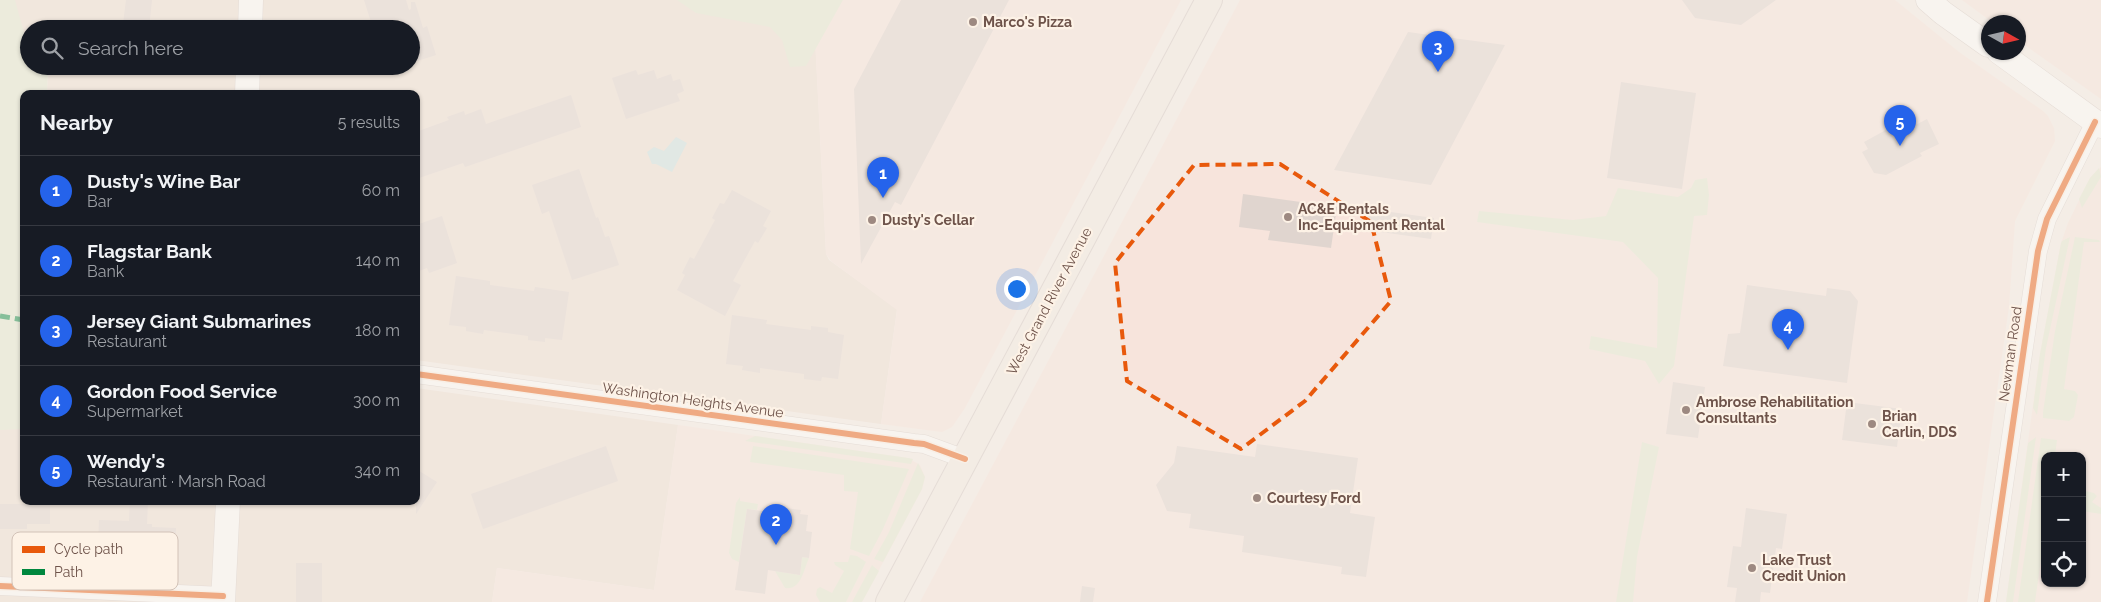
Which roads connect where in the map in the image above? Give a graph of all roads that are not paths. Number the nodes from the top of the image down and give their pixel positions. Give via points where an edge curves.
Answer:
1 (251, 0) edge
2 (1209, 0) edge
3 (1928, 0) edge
4 (250, 20) edge
5 (1981, 40) edge
6 (2010, 60) edge
7 (248, 75) edge
8 (247, 90) edge
9 (2098, 124) edge
10 (420, 375) edge
11 (965, 459) junction
12 (228, 505) edge
13 (69, 590) edge
14 (223, 599) edge
15 (889, 602) edge
16 (1987, 602) edge

1 - 4 main road
2 - 11 main road, West Grand River Avenue
3 - 5 main road
6 - 9 main road
7 - 8 main road
9 - 16 street, Newman Road via 2047,219 2038,251
10 - 11 street, Washington Heights Avenue via 919,444
11 - 15 main road, West Grand River Avenue
12 - 14 main road
13 - 14 street

